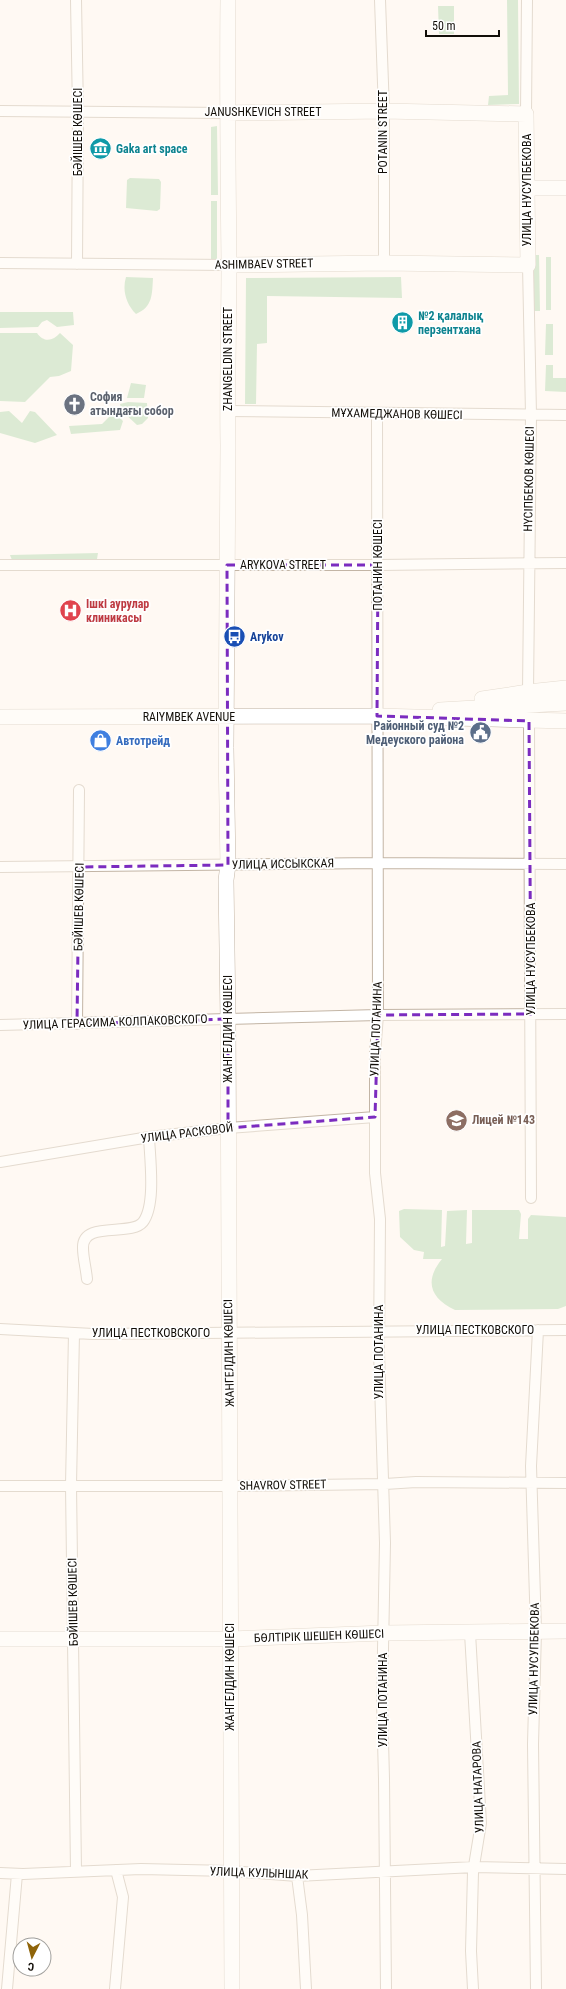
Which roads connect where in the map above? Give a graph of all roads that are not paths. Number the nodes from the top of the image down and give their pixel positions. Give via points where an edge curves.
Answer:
1 (76, 0) edge
2 (228, 0) edge
3 (380, 0) edge
4 (527, 0) edge
5 (78, 110) junction
6 (0, 111) edge
7 (384, 111) junction
8 (226, 113) junction
9 (526, 114) junction
10 (528, 188) junction
11 (566, 188) edge
12 (0, 263) edge
13 (384, 263) junction
14 (77, 264) junction
15 (229, 265) junction
16 (528, 266) junction
17 (227, 411) junction
18 (377, 414) junction
19 (531, 415) junction
20 (566, 415) edge
21 (528, 563) junction
22 (566, 563) edge
23 (0, 565) edge
24 (228, 565) junction
25 (378, 565) junction
26 (566, 688) edge
27 (528, 692) junction
28 (566, 703) edge
29 (418, 711) junction
30 (377, 716) junction
31 (0, 717) edge
32 (227, 718) junction
33 (529, 721) junction
34 (566, 721) edge
35 (78, 790) dead end
36 (378, 864) junction
37 (531, 864) junction
38 (566, 864) edge
39 (228, 865) junction
40 (0, 867) edge
41 (79, 867) junction
42 (531, 1014) junction
43 (566, 1014) edge
44 (378, 1015) junction
45 (228, 1018) junction
46 (77, 1024) junction
47 (0, 1025) edge
48 (375, 1118) junction
49 (228, 1128) junction
50 (149, 1137) junction
51 (0, 1162) edge
52 (531, 1198) dead end
53 (87, 1278) dead end
54 (0, 1329) edge
55 (379, 1330) junction
56 (538, 1330) junction
57 (566, 1330) edge
58 (229, 1332) junction
59 (74, 1333) junction
60 (531, 1483) junction
61 (566, 1483) edge
62 (382, 1484) junction
63 (72, 1485) junction
64 (0, 1486) edge
65 (230, 1486) junction
66 (536, 1631) junction
67 (566, 1631) edge
68 (470, 1633) junction
69 (384, 1634) junction
70 (0, 1639) edge
71 (74, 1639) junction
72 (230, 1639) junction
73 (474, 1867) junction
74 (534, 1868) junction
75 (566, 1868) edge
76 (116, 1870) junction
77 (230, 1871) junction
78 (384, 1871) junction
79 (76, 1872) junction
80 (0, 1873) edge
81 (17, 1874) junction
82 (297, 1876) junction
83 (8, 1989) edge
84 (115, 1989) edge
85 (232, 1989) edge
86 (306, 1989) edge
87 (386, 1989) edge
88 (473, 1989) edge
89 (536, 1989) edge

1 - 5 street, БӘЙІШЕВ КӨШЕСІ
2 - 8 main road, ZHANGELDIN STREET
3 - 7 street, POTANIN STREET
4 - 9 street
5 - 6 street, JANUSHKEVICH STREET
5 - 8 street, JANUSHKEVICH STREET
5 - 14 street, БӘЙІШЕВ КӨШЕСІ
7 - 8 main road, JANUSHKEVICH STREET
7 - 9 main road, JANUSHKEVICH STREET
7 - 13 street, POTANIN STREET
8 - 15 main road, ZHANGELDIN STREET
9 - 10 main road, УЛИЦА НУСУПБЕКОВА
10 - 11 main road
10 - 16 main road, УЛИЦА НУСУПБЕКОВА
12 - 14 street, ASHIMBAEV STREET
13 - 15 main road, ASHIMBAEV STREET
13 - 16 main road, ASHIMBAEV STREET
14 - 15 street, ASHIMBAEV STREET
15 - 17 main road, ZHANGELDIN STREET
16 - 19 street, НҮСІПБЕКОВ КӨШЕСІ
17 - 18 street, МҰХАМЕДЖАНОВ КӨШЕСІ
17 - 24 main road, ZHANGELDIN STREET
18 - 19 street, МҰХАМЕДЖАНОВ КӨШЕСІ
18 - 25 street, ПОТАНИН КӨШЕСІ
19 - 20 street, МҰХАМЕДЖАНОВ КӨШЕСІ
19 - 21 street, НҮСІПБЕКОВ КӨШЕСІ
21 - 22 street, ARYKOVA STREET
21 - 25 street, ARYKOVA STREET
21 - 27 street, НҮСІПБЕКОВ КӨШЕСІ
23 - 24 street, ARYKOVA STREET
24 - 25 street, ARYKOVA STREET
24 - 32 main road, ZHANGELDIN STREET
25 - 30 street, ПОТАНИН КӨШЕСІ
26 - 27 main road, RAIYMBEK AVENUE
27 - 29 main road, RAIYMBEK AVENUE
28 - 29 main road, RAIYMBEK AVENUE
29 - 30 main road, RAIYMBEK AVENUE
30 - 32 main road, RAIYMBEK AVENUE
30 - 33 main road, RAIYMBEK AVENUE
30 - 36 street, УЛИЦА ПОТАНИНА
31 - 32 main road, RAIYMBEK AVENUE
32 - 39 main road, ЖАНГЕЛДИН КӨШЕСІ
33 - 34 main road, RAIYMBEK AVENUE
33 - 37 street, УЛИЦА НУСУПБЕКОВА
35 - 41 street, БӘЙІШЕВ КӨШЕСІ
36 - 37 street, УЛИЦА ИССЫКСКАЯ
36 - 39 street, УЛИЦА ИССЫКСКАЯ
36 - 44 street, УЛИЦА ПОТАНИНА
37 - 38 street, УЛИЦА ИССЫКСКАЯ
37 - 42 street, УЛИЦА НУСУПБЕКОВА
39 - 41 street, УЛИЦА ИССЫКСКАЯ
39 - 45 main road, ЖАНГЕЛДИН КӨШЕСІ
40 - 41 street, УЛИЦА ИССЫКСКАЯ
41 - 46 street, БӘЙІШЕВ КӨШЕСІ
42 - 43 street, УЛИЦА ГЕРАСИМА КОЛПАКОВСКОГО
42 - 44 street, УЛИЦА ГЕРАСИМА КОЛПАКОВСКОГО
42 - 52 street, УЛИЦА НУСУПБЕКОВА
44 - 45 street, УЛИЦА ГЕРАСИМА КОЛПАКОВСКОГО
44 - 48 street, УЛИЦА ПОТАНИНА
45 - 46 street, УЛИЦА ГЕРАСИМА КОЛПАКОВСКОГО
45 - 49 main road, ЖАНГЕЛДИН КӨШЕСІ
46 - 47 street, УЛИЦА ГЕРАСИМА КОЛПАКОВСКОГО
48 - 49 street, УЛИЦА РАСКОВОЙ
48 - 55 street, УЛИЦА ПОТАНИНА via 375,1173 380,1219
49 - 50 street, УЛИЦА РАСКОВОЙ
49 - 58 main road, ЖАНГЕЛДИН КӨШЕСІ
50 - 51 street, УЛИЦА РАСКОВОЙ
50 - 53 street via 151,1184 147,1214 142,1224 133,1228 95,1231 86,1239 82,1247
54 - 59 street, УЛИЦА ПЕСТКОВСКОГО
55 - 56 street, УЛИЦА ПЕСТКОВСКОГО
55 - 58 street, УЛИЦА ПЕСТКОВСКОГО
55 - 62 street, УЛИЦА ПОТАНИНА
56 - 57 street, УЛИЦА ПЕСТКОВСКОГО
56 - 60 street, УЛИЦА НУСУПБЕКОВА
58 - 59 street, УЛИЦА ПЕСТКОВСКОГО
58 - 65 main road, ЖАНГЕЛДИН КӨШЕСІ
59 - 63 street, БӘЙІШЕВ КӨШЕСІ
60 - 61 street, SHAVROV STREET
60 - 62 street, SHAVROV STREET
60 - 66 street, УЛИЦА НУСУПБЕКОВА
62 - 65 street, SHAVROV STREET
62 - 69 street, УЛИЦА ПОТАНИНА via 385,1543
63 - 64 street, SHAVROV STREET
63 - 65 street, SHAVROV STREET
63 - 71 street, БӘЙІШЕВ КӨШЕСІ
65 - 72 main road, ЖАНГЕЛДИН КӨШЕСІ
66 - 67 main road, БӨЛТІРІК ШЕШЕН КӨШЕСІ
66 - 68 main road, БӨЛТІРІК ШЕШЕН КӨШЕСІ
66 - 74 street, УЛИЦА НУСУПБЕКОВА via 533,1744
68 - 69 main road, БӨЛТІРІК ШЕШЕН КӨШЕСІ
68 - 73 street, УЛИЦА НАТАРОВА via 481,1823
69 - 72 main road, БӨЛТІРІК ШЕШЕН КӨШЕСІ
69 - 78 street, УЛИЦА ПОТАНИНА
70 - 71 main road, БӨЛТІРІК ШЕШЕН КӨШЕСІ
71 - 72 main road, БӨЛТІРІК ШЕШЕН КӨШЕСІ
71 - 79 street, БӘЙІШЕВ КӨШЕСІ
72 - 77 main road, ЖАНГЕЛДИН КӨШЕСІ
73 - 74 street, УЛИЦА КУЛЫНШАК
73 - 78 street, УЛИЦА КУЛЫНШАК
73 - 88 street, УЛИЦА НАТАРОВА
74 - 75 street, УЛИЦА КУЛЫНШАК
74 - 89 street, УЛИЦА НУСУПБЕКОВА
76 - 77 street, УЛИЦА КУЛЫНШАК
76 - 79 street, УЛИЦА КУЛЫНШАК
76 - 84 street via 123,1897
77 - 82 street, УЛИЦА КУЛЫНШАК
77 - 85 main road, ЖАНГЕЛДИН КӨШЕСІ
78 - 82 street, УЛИЦА КУЛЫНШАК
78 - 87 street, УЛИЦА ПОТАНИНА
79 - 81 street, УЛИЦА КУЛЫНШАК
80 - 81 street, УЛИЦА КУЛЫНШАК
81 - 83 street
82 - 86 street

